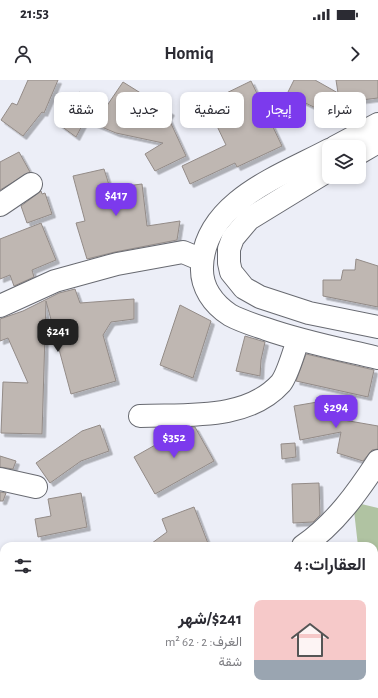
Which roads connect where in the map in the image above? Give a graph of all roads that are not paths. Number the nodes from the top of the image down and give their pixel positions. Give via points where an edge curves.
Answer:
1 (378, 124) edge
2 (348, 140) edge
3 (378, 142) edge
4 (366, 149) edge
5 (322, 154) edge
6 (322, 174) edge
7 (31, 184) dead end
8 (0, 205) edge
9 (202, 260) junction
10 (0, 306) edge
11 (378, 327) edge
12 (298, 340) junction
13 (378, 358) edge
14 (140, 416) dead end
15 (378, 461) edge
16 (0, 479) edge
17 (36, 487) dead end
18 (309, 542) edge

1 - 2 main road
3 - 4 main road
5 - 9 main road via 246,195 233,205 220,217
6 - 11 main road via 249,219 233,238 229,249 231,272 244,288 260,297 309,312
7 - 8 main road
9 - 10 main road via 183,252 117,264 55,281
9 - 12 main road via 202,277 208,294 219,307 250,324
12 - 13 main road
12 - 14 main road via 282,382 264,398 225,412
15 - 18 main road via 334,520
16 - 17 main road

